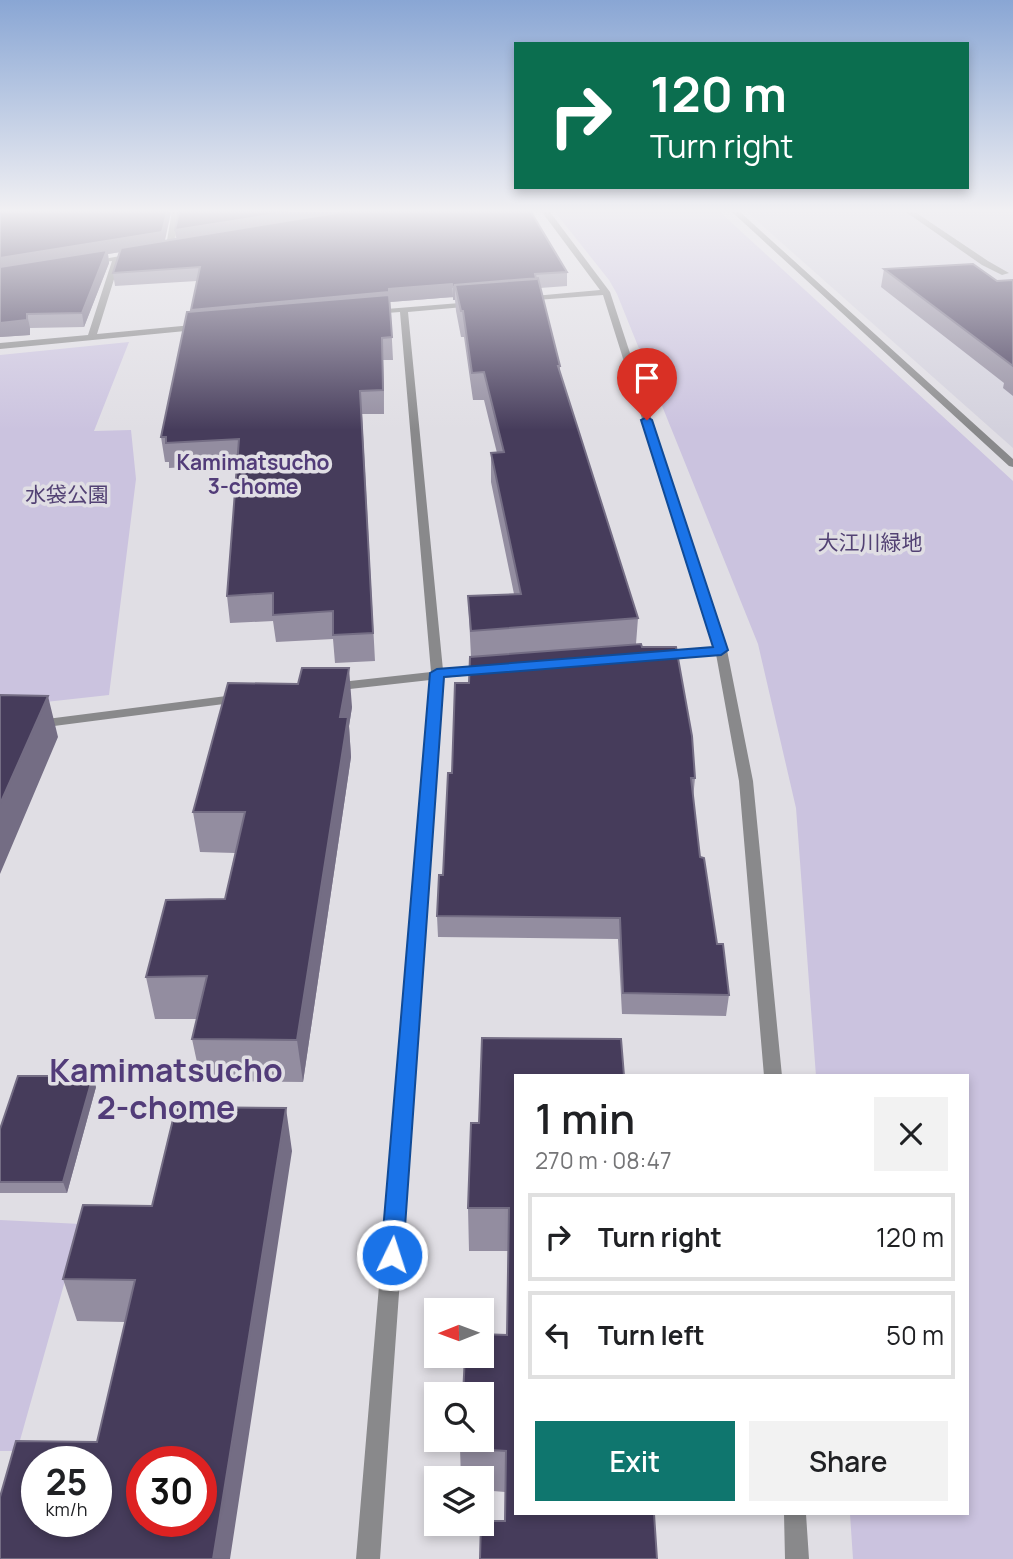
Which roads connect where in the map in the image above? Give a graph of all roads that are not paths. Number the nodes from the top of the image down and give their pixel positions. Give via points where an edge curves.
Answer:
1 (109, 285) edge
2 (601, 285) edge
3 (816, 285) edge
4 (606, 292) junction
5 (511, 300) edge
6 (484, 303) edge
7 (404, 309) junction
8 (363, 313) edge
9 (214, 326) edge
10 (92, 337) junction
11 (0, 345) edge
12 (1013, 464) edge
13 (721, 650) junction
14 (650, 656) edge
15 (504, 668) edge
16 (437, 673) junction
17 (314, 689) edge
18 (260, 696) edge
19 (0, 729) edge
20 (774, 1074) edge
21 (795, 1515) edge
22 (368, 1559) edge
23 (797, 1559) edge

1 - 10 street
2 - 4 street
3 - 12 street
4 - 5 street
4 - 13 street
6 - 7 street
7 - 8 street
7 - 16 street
9 - 10 street
10 - 11 street
13 - 14 street
13 - 20 street via 746,781
15 - 16 street
16 - 17 street
16 - 22 street
18 - 19 street
21 - 23 street

